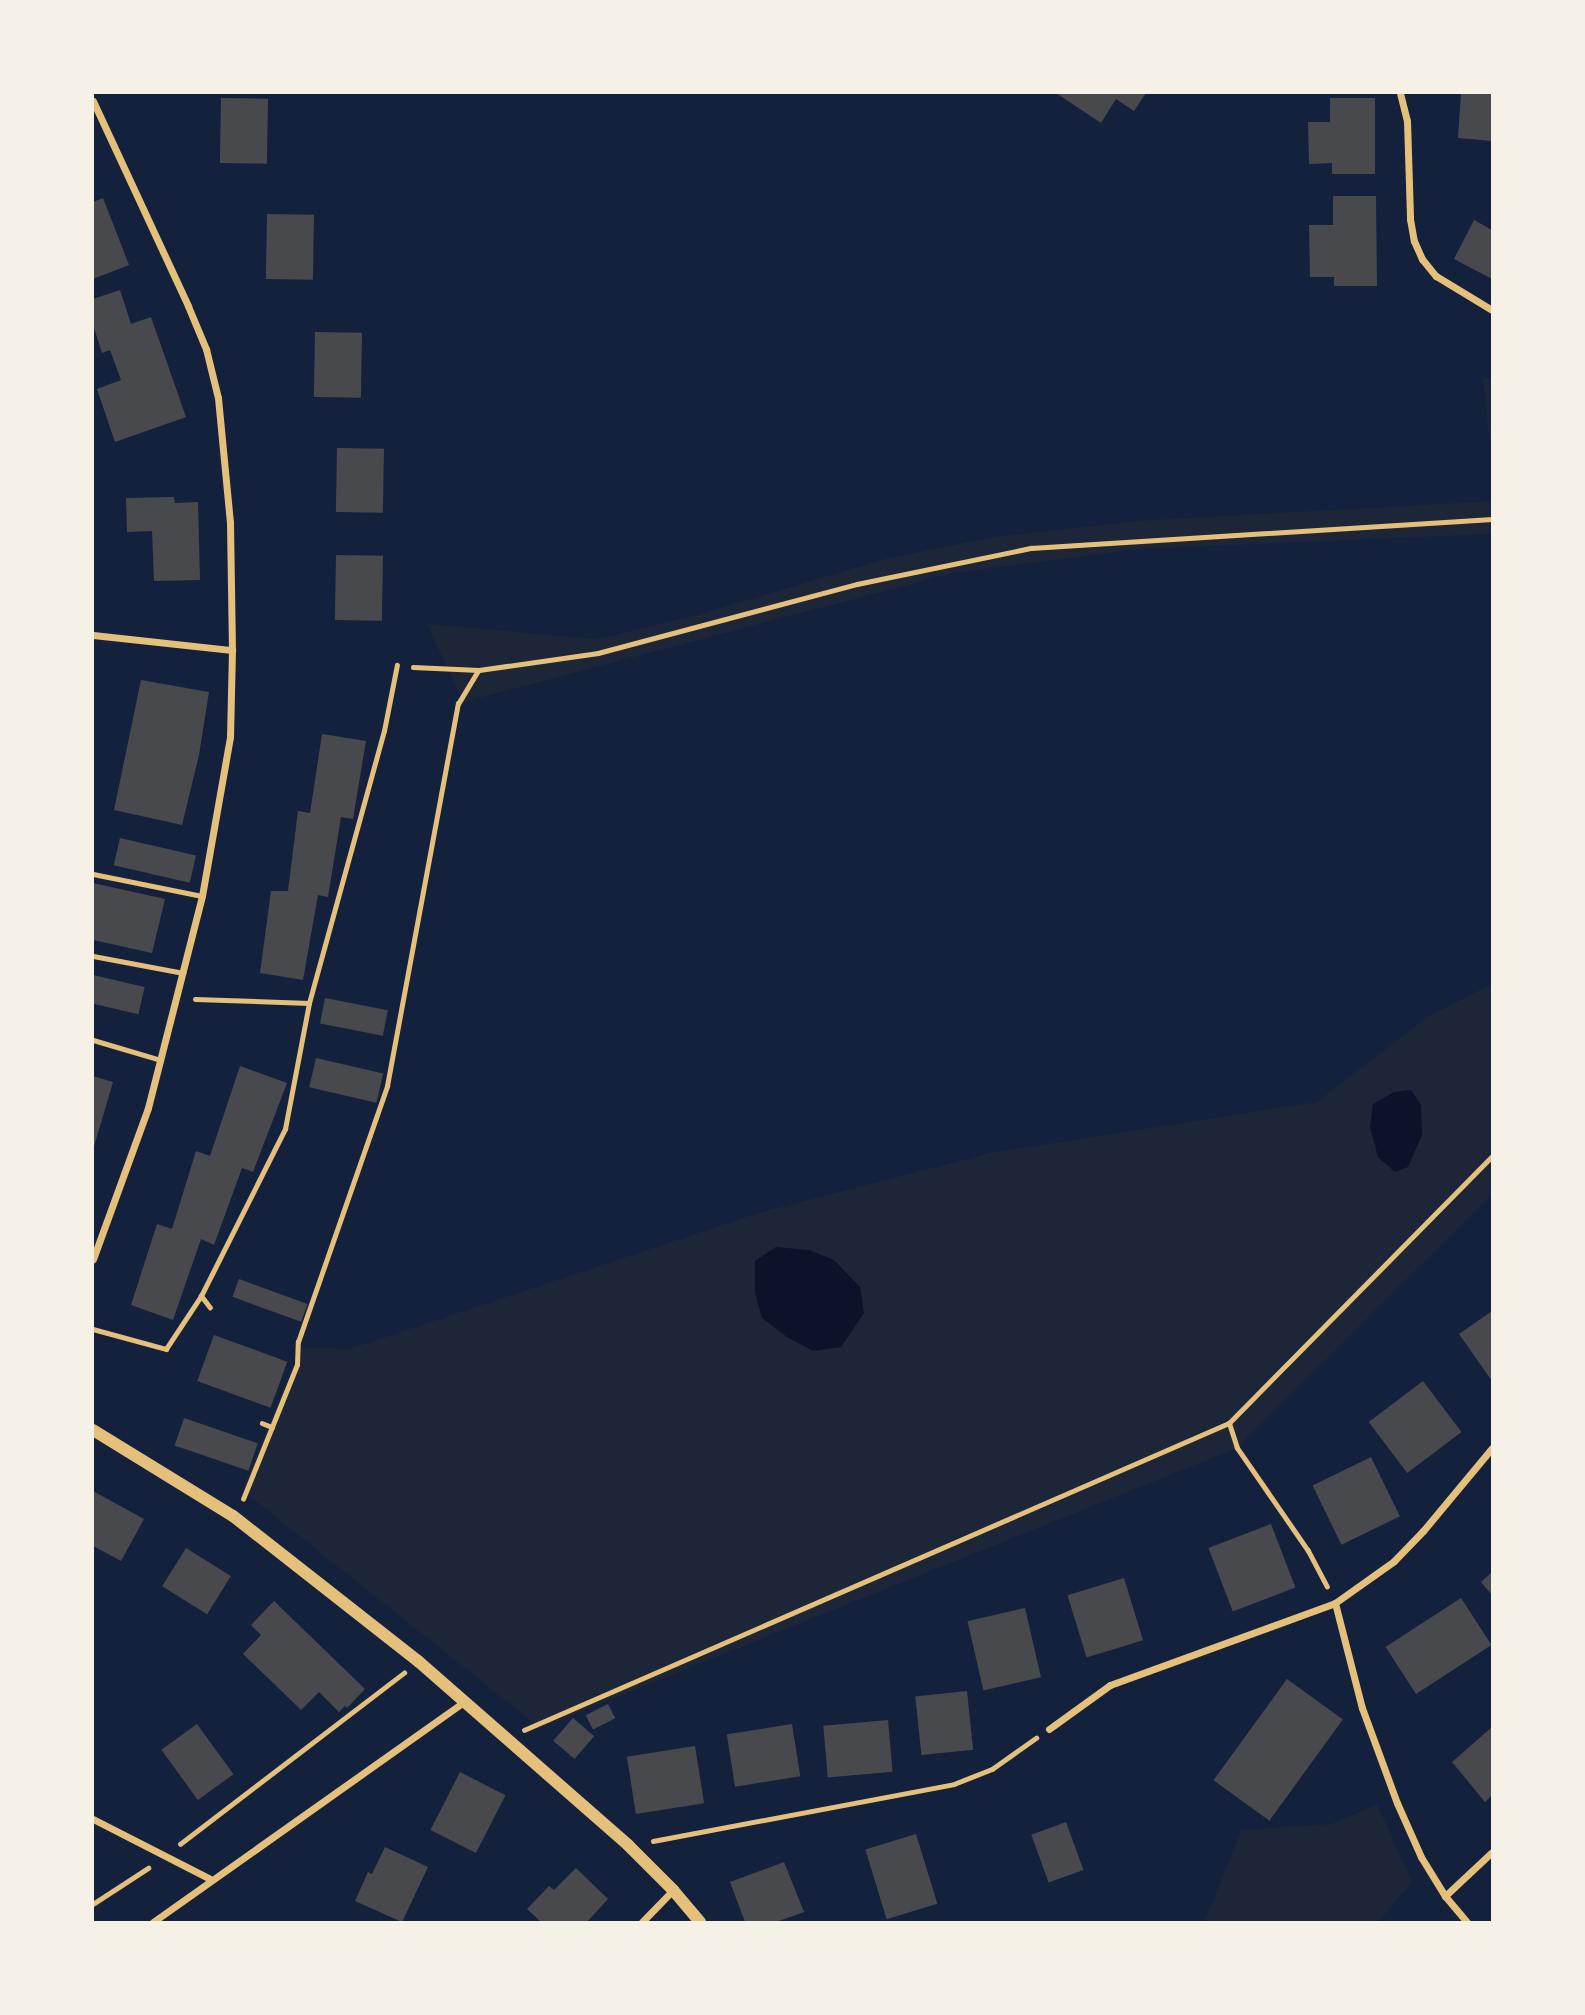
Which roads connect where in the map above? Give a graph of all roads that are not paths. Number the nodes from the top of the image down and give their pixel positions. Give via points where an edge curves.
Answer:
1 (1400, 93) edge
2 (93, 101) edge
3 (1492, 310) edge
4 (93, 635) edge
5 (232, 650) junction
6 (93, 874) edge
7 (202, 896) junction
8 (93, 956) edge
9 (183, 973) junction
10 (93, 1040) edge
11 (161, 1060) junction
12 (93, 1259) edge
13 (93, 1430) edge
14 (1492, 1448) edge
15 (1335, 1603) junction
16 (465, 1701) junction
17 (1049, 1729) road end
18 (93, 1819) edge
19 (1492, 1852) edge
20 (209, 1880) junction
21 (673, 1890) junction
22 (1446, 1896) junction
23 (153, 1922) edge
24 (642, 1922) edge
25 (700, 1922) edge
26 (1466, 1922) edge

1 - 3 street via 1407,121 1414,241 1436,276
2 - 5 street via 206,349 218,398 230,523
4 - 5 street
5 - 7 street via 230,737
6 - 7 lane
7 - 9 street
8 - 9 lane
9 - 11 street
10 - 11 lane
11 - 12 street
13 - 16 street via 233,1516
14 - 15 street via 1394,1561
15 - 17 street via 1110,1685
15 - 22 street via 1362,1707 1396,1803
16 - 20 street
16 - 21 street
18 - 20 street
19 - 22 street
20 - 23 street
21 - 24 street
21 - 25 street
22 - 26 street

